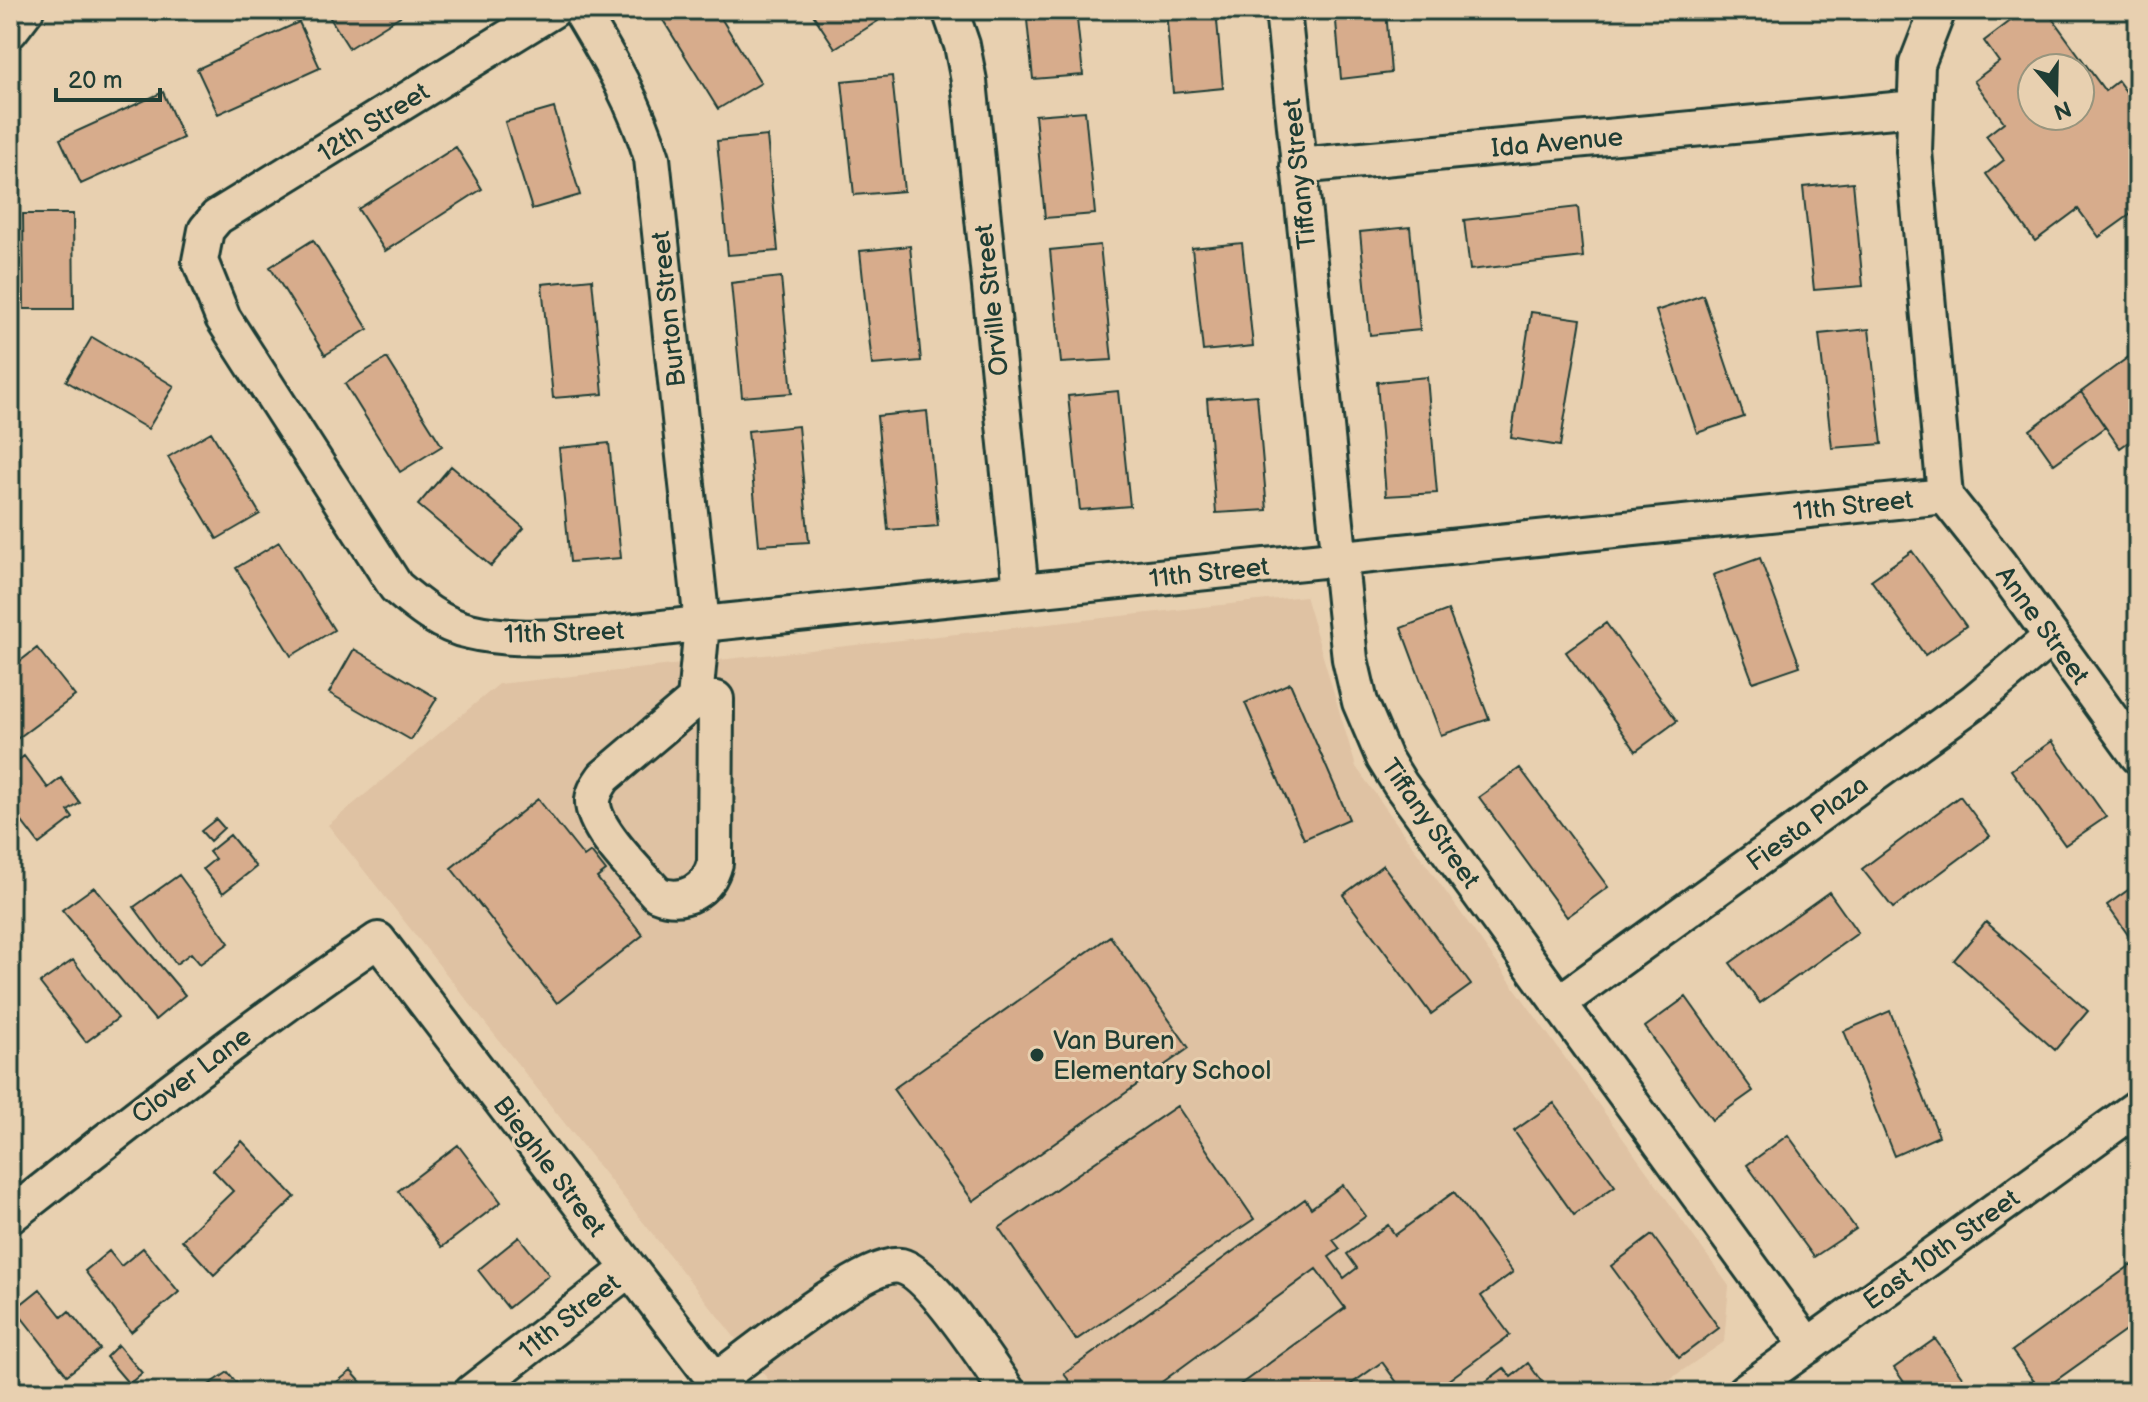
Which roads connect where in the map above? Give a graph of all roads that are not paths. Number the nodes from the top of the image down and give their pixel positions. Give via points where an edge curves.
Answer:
1 (553, 10) edge
2 (580, 10) edge
3 (950, 10) edge
4 (1283, 10) edge
5 (1938, 10) edge
6 (1915, 108) junction
7 (1298, 166) junction
8 (203, 241) joint
9 (1945, 496) junction
10 (1338, 558) junction
11 (1021, 591) junction
12 (702, 624) junction
13 (2051, 637) junction
14 (695, 700) junction
15 (2138, 756) edge
16 (378, 940) joint
17 (1559, 1003) junction
18 (2138, 1107) edge
19 (10, 1216) edge
20 (629, 1269) junction
21 (1808, 1346) junction
22 (720, 1387) edge
23 (472, 1392) edge
24 (1008, 1392) edge
25 (1744, 1392) edge

1 - 8 street, 12th Street via 217,217
2 - 12 street, Burton Street via 623,82 652,158
3 - 11 street, Orville Street via 969,81
4 - 7 street, Tiffany Street
5 - 6 street, 11th Street via 1917,64
6 - 7 street, Ida Avenue
6 - 9 street, 11th Street via 1914,151
7 - 10 street, Tiffany Street
8 - 12 street, 11th Street via 200,261 223,318 396,587 417,606 468,631 510,636
9 - 10 street, 11th Street
9 - 13 street, Anne Street
10 - 11 street, 11th Street
10 - 17 street, Tiffany Street via 1350,659 1360,702 1384,758
11 - 12 street, 11th Street
12 - 14 street, Burton Street
13 - 15 street, Anne Street
13 - 17 street, Fiesta Plaza via 1974,702
14 - 14 street via 604,777 593,801 599,825 657,894 667,898 693,894 705,886 715,863 716,699
16 - 19 street, Clover Lane via 190,1074
16 - 20 street, Bieghle Street
17 - 21 street, Tiffany Street
18 - 21 street, East 10th Street
20 - 22 street, Bieghle Street
20 - 23 street, 11th Street
21 - 25 street, East 10th Street
22 - 24 street via 859,1279 900,1266 927,1285 961,1324

